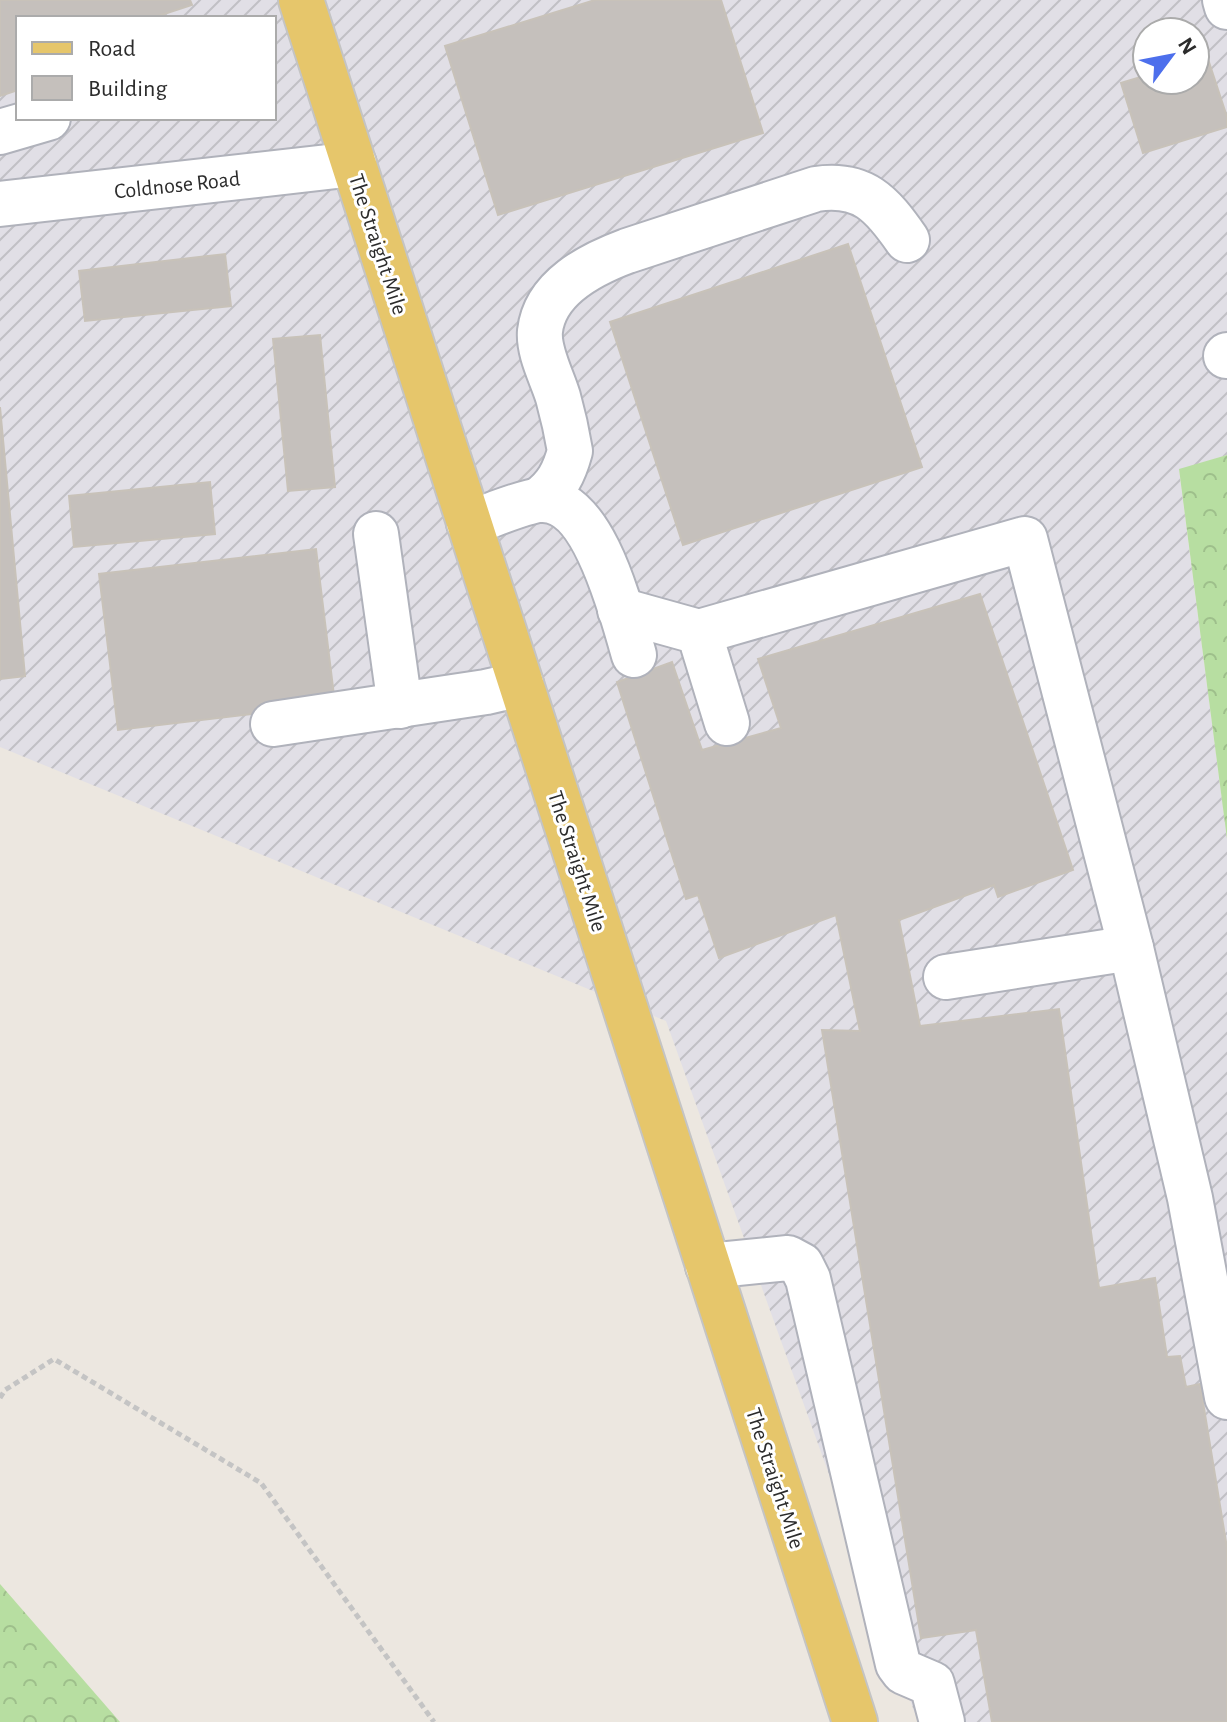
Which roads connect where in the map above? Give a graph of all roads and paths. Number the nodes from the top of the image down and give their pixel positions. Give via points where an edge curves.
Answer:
1 (301, 0) edge
2 (1225, 0) edge
3 (1227, 7) edge
4 (41, 120) edge
5 (0, 132) edge
6 (354, 164) junction
7 (0, 204) edge
8 (907, 240) dead end
9 (539, 500) junction
10 (469, 523) junction
11 (376, 534) dead end
12 (620, 610) junction
13 (699, 632) junction
14 (634, 655) dead end
15 (521, 684) junction
16 (400, 706) junction
17 (727, 723) dead end
18 (273, 724) dead end
19 (1131, 948) junction
20 (946, 977) dead end
21 (708, 1266) junction
22 (1227, 1397) edge
23 (0, 1398) edge
24 (434, 1722) edge
25 (855, 1722) edge
26 (942, 1722) edge

1 - 6 main road, The Straight Mile
2 - 3 street
4 - 5 street
6 - 7 street, Coldnose Road
6 - 10 main road, The Straight Mile
8 - 9 street via 885,208 839,186 627,251 572,279 556,294 540,332 570,451 554,489
9 - 10 street
9 - 12 street via 558,502 576,517 608,569
10 - 15 main road, The Straight Mile
11 - 16 street
12 - 13 street
12 - 14 street
13 - 17 street
13 - 19 street via 1025,539
15 - 16 street
15 - 21 main road, The Straight Mile
16 - 18 street
19 - 20 street
19 - 22 street via 1190,1198
21 - 25 main road, The Straight Mile
21 - 26 street via 788,1258 801,1265 898,1664 932,1684
23 - 24 path via 54,1359 261,1483

